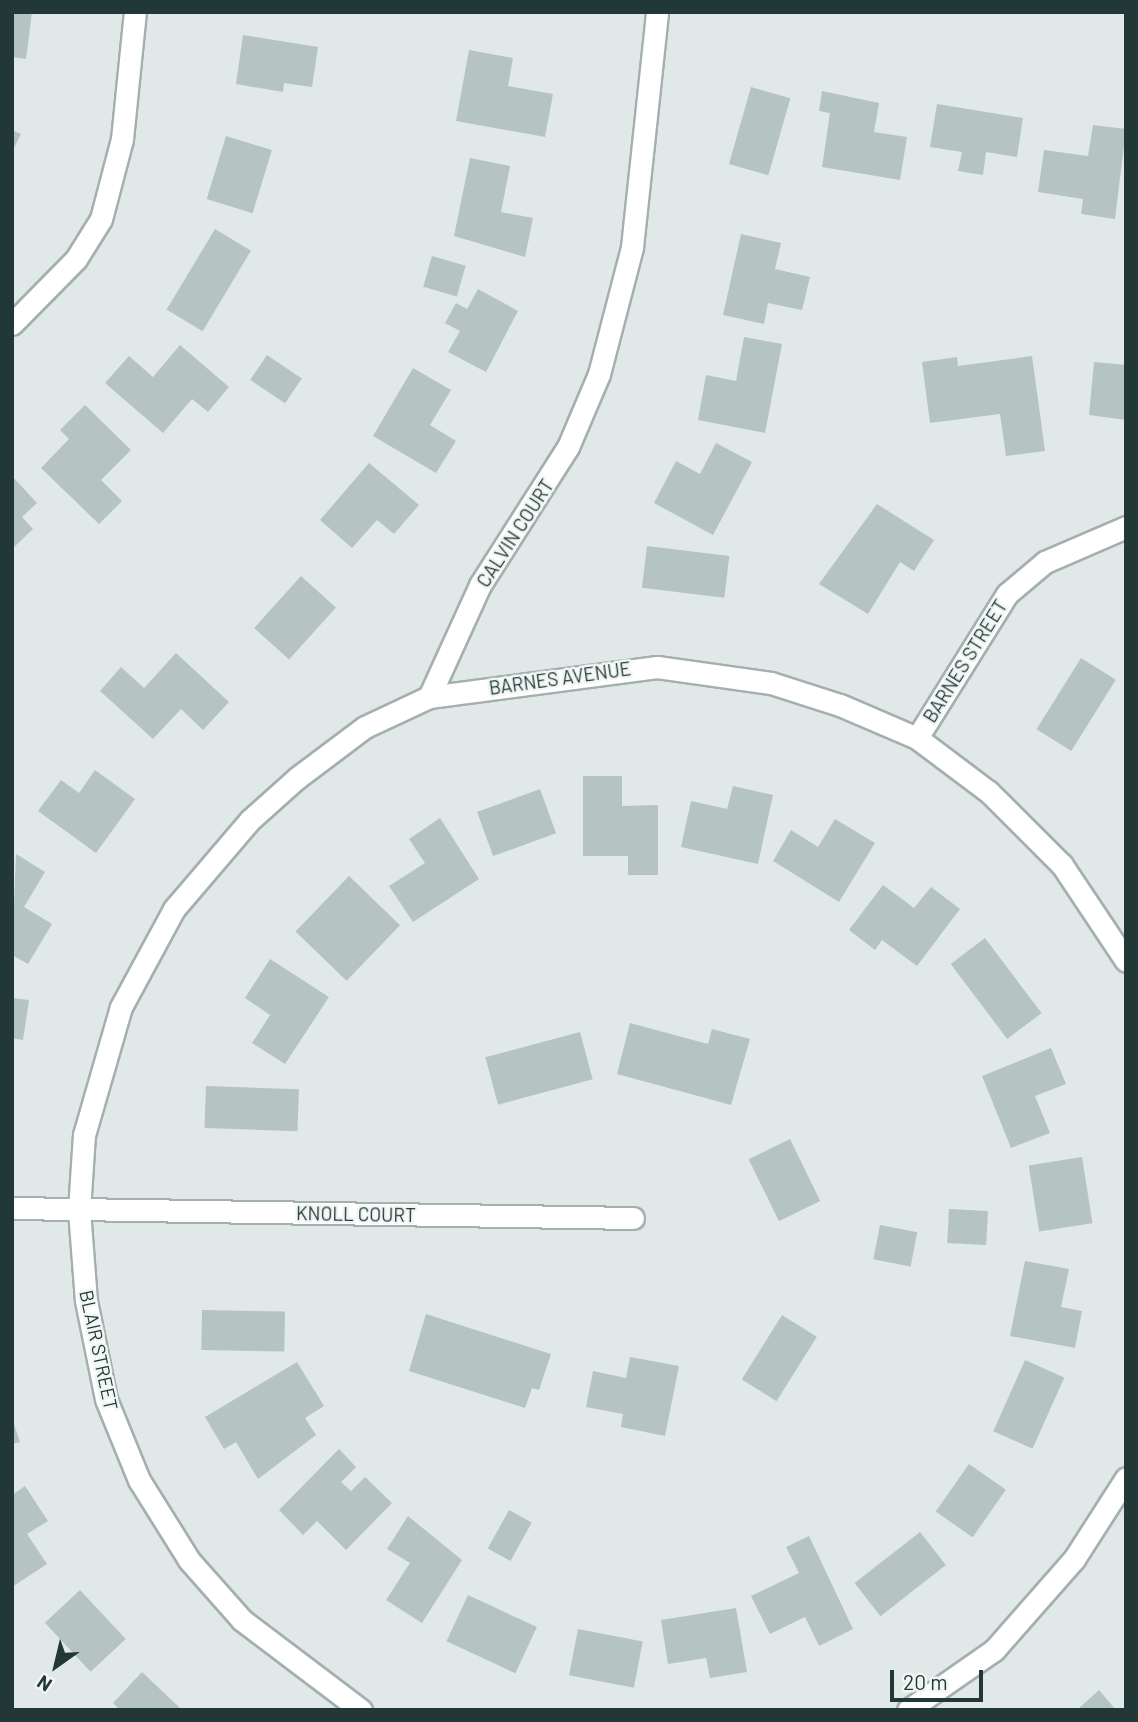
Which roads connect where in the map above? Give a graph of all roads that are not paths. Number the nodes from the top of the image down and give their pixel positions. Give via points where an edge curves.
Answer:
1 (135, 12) edge
2 (657, 12) edge
3 (12, 324) edge
4 (1126, 527) edge
5 (429, 696) junction
6 (917, 738) junction
7 (1126, 961) edge
8 (12, 1208) edge
9 (79, 1210) junction
10 (634, 1218) dead end
11 (1126, 1478) edge
12 (361, 1710) edge
13 (908, 1710) edge

1 - 3 street via 122,139 104,210 76,259
2 - 5 street, CALVIN COURT via 632,247 599,374 540,500 480,585
4 - 6 street, BARNES STREET via 1045,562 1007,594
5 - 6 street, BARNES AVENUE via 657,667 771,682
5 - 9 street via 365,727 297,778 242,828 174,909 138,970 99,1071 85,1135
6 - 7 street, BARNES AVENUE via 1028,828 1089,900
8 - 9 street
9 - 10 street, KNOLL COURT
9 - 12 street, BLAIR STREET via 86,1301 106,1399 139,1480 190,1560 242,1620
11 - 13 street via 1074,1559 1003,1640

